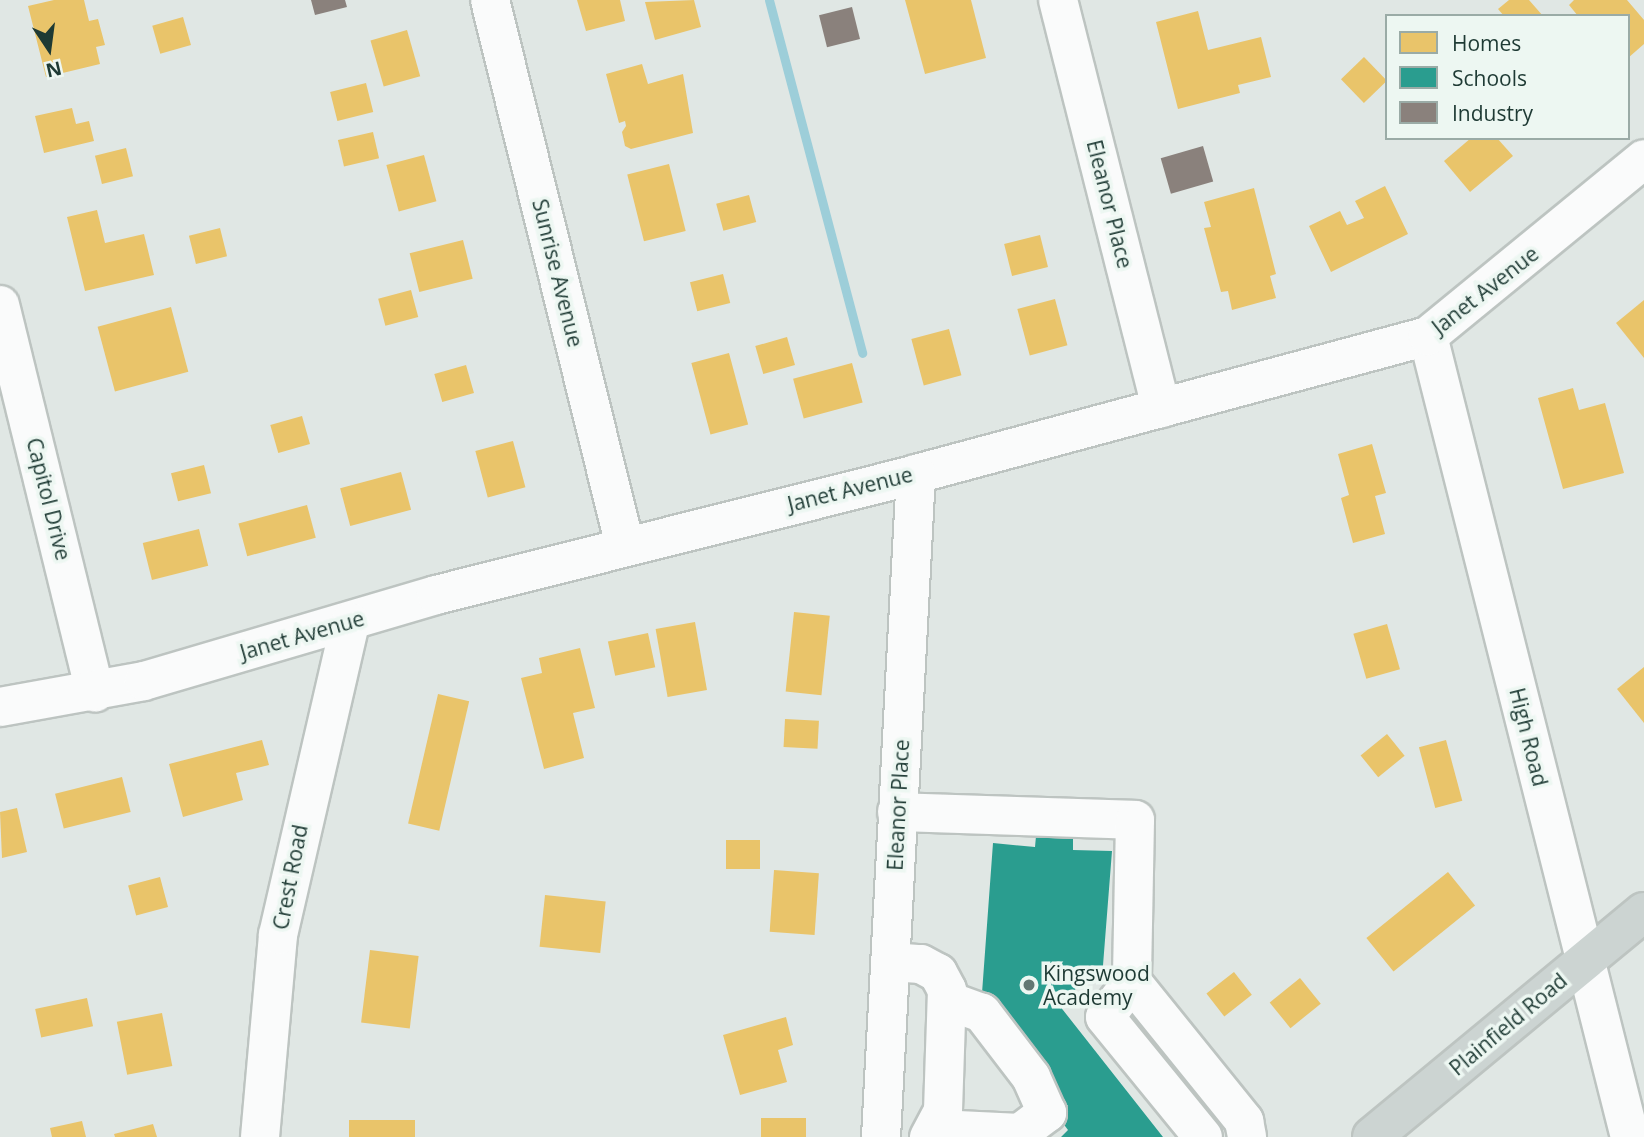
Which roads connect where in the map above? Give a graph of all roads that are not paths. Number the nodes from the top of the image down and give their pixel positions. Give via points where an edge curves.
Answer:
1 (490, 0) edge
2 (1058, 0) edge
3 (1644, 159) edge
4 (0, 305) edge
5 (1428, 336) junction
6 (1161, 408) junction
7 (916, 474) junction
8 (625, 546) junction
9 (350, 622) junction
10 (95, 693) junction
11 (0, 707) edge
12 (897, 812) junction
13 (1644, 912) edge
14 (1587, 959) junction
15 (890, 962) junction
16 (1132, 982) junction
17 (949, 1001) junction
18 (933, 1133) edge
19 (260, 1137) edge
20 (881, 1137) edge
21 (1203, 1137) edge
22 (1247, 1137) edge
23 (1373, 1137) edge
24 (1630, 1137) edge

1 - 8 street, Sunrise Avenue
2 - 6 street, Eleanor Place
3 - 5 street, Janet Avenue
4 - 10 street, Capitol Drive
5 - 6 street, Janet Avenue
5 - 14 street, High Road
6 - 7 street, Janet Avenue
7 - 8 street, Janet Avenue
7 - 12 street, Eleanor Place
8 - 9 street, Janet Avenue
9 - 10 street, Janet Avenue
9 - 19 street, Crest Road via 278,934
10 - 11 street, Janet Avenue
12 - 15 street, Eleanor Place
12 - 16 street via 1135,820
13 - 14 main road, Plainfield Road
14 - 23 main road, Plainfield Road
14 - 24 street, High Road
15 - 17 street via 921,964 938,973
15 - 20 street, Eleanor Place
16 - 21 street via 1105,1017
16 - 22 street via 1244,1121
17 - 18 street via 943,1111
17 - 18 street via 982,1013 1031,1077 1047,1113 1020,1133

